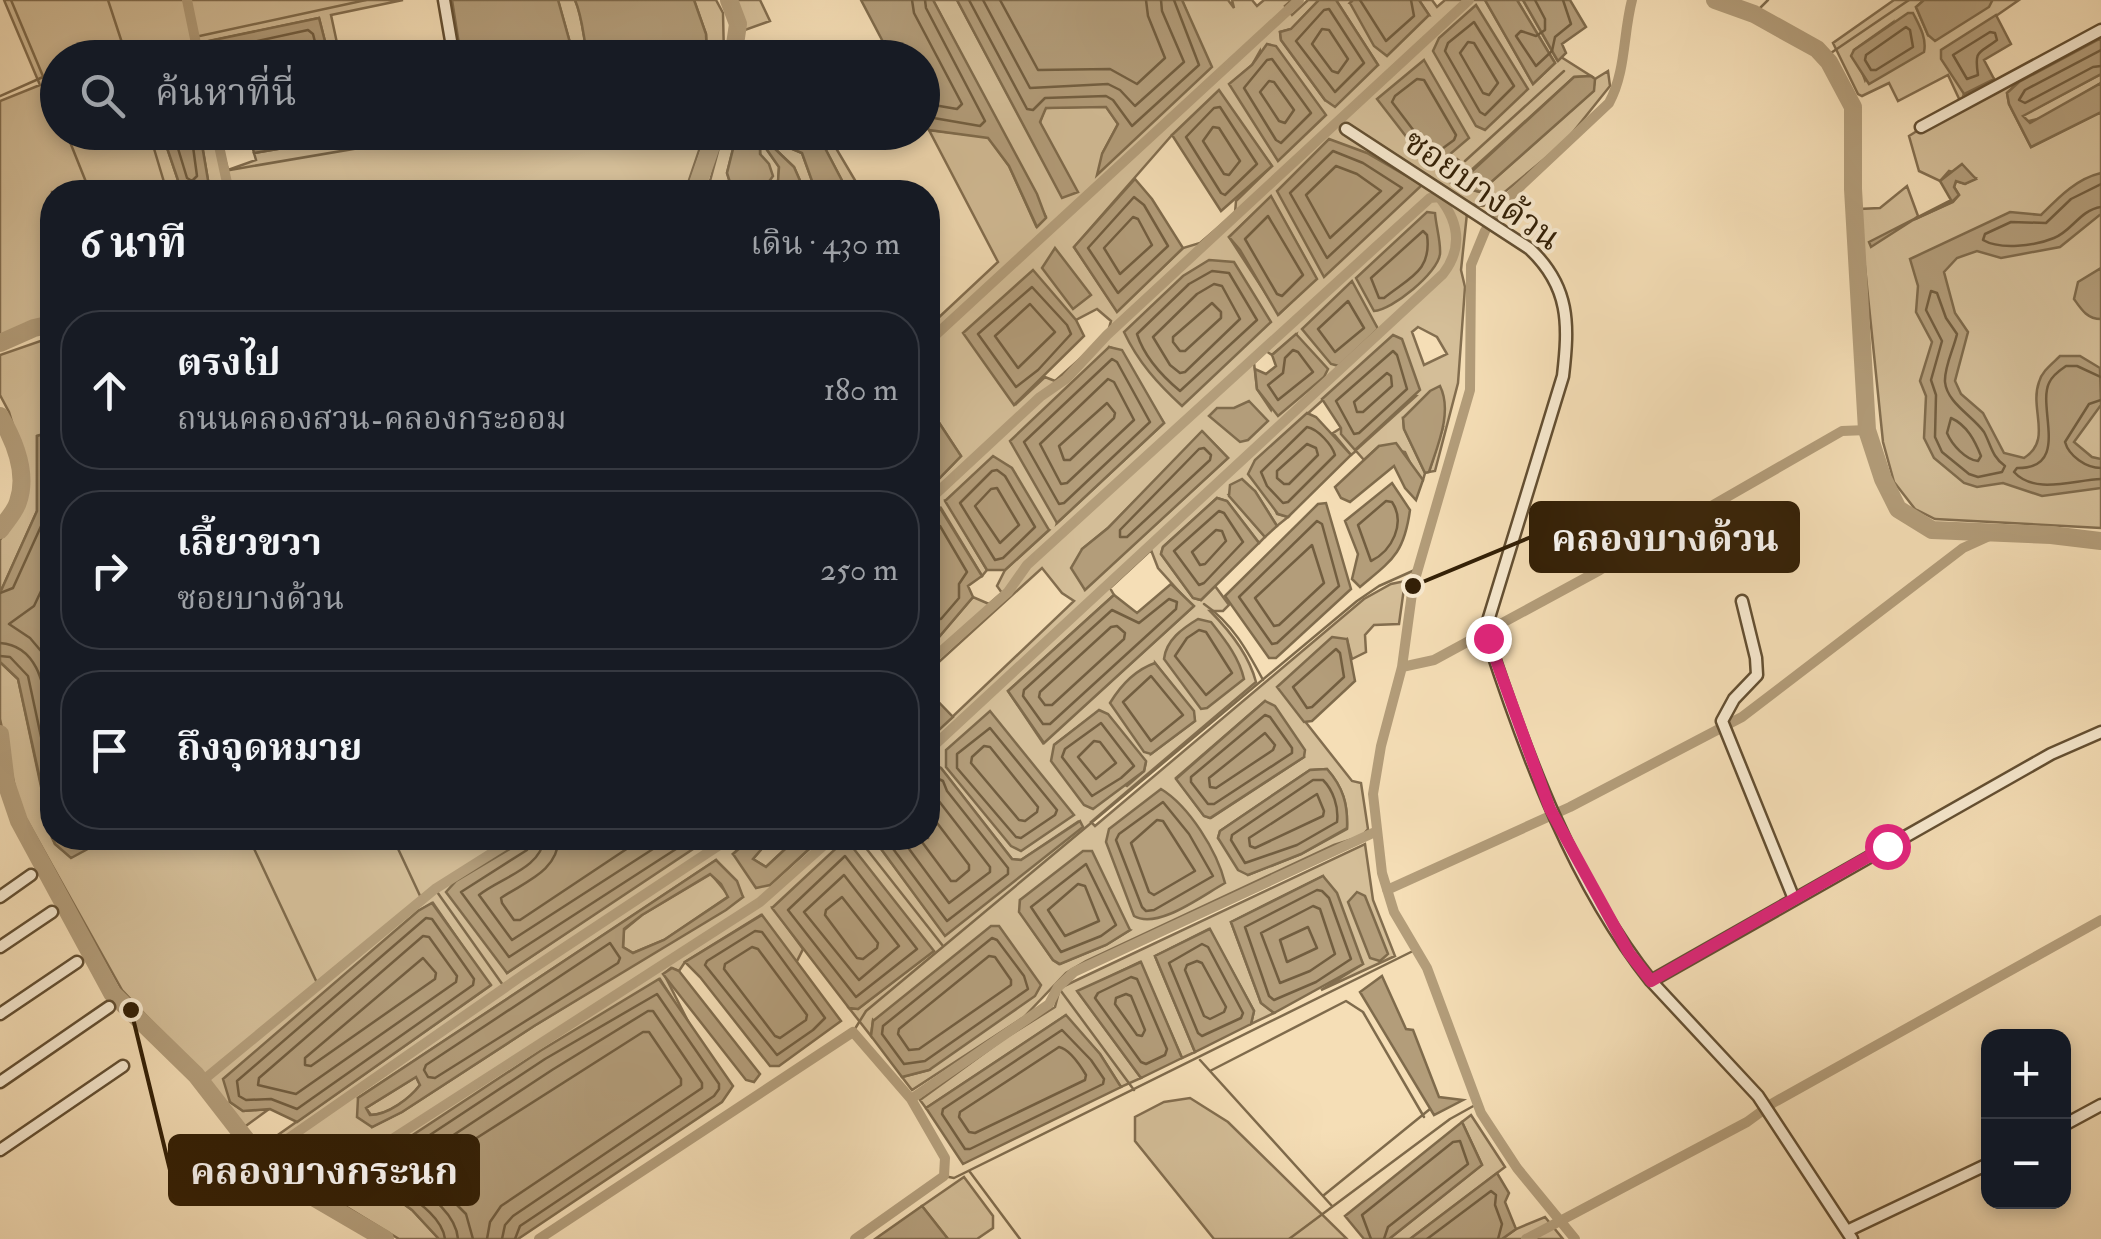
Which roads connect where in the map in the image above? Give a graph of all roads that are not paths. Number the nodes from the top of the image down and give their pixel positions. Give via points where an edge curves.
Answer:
1 (444, 0) edge
2 (2101, 30) edge
3 (451, 40) edge
4 (1921, 127) dead end
5 (1346, 129) dead end
6 (1742, 601) dead end
7 (2101, 732) edge
8 (31, 875) dead end
9 (0, 897) edge
10 (1794, 899) junction
11 (52, 912) dead end
12 (0, 947) edge
13 (77, 962) dead end
14 (1651, 981) junction
15 (109, 1007) dead end
16 (0, 1014) edge
17 (123, 1066) dead end
18 (0, 1082) edge
19 (2101, 1105) edge
20 (2071, 1121) edge
21 (2, 1143) edge
22 (1981, 1168) edge
23 (1849, 1235) edge

1 - 3 street
2 - 4 street
5 - 14 street, ซอยบางด้วน via 1530,249 1551,268 1560,289 1564,376 1488,621 1490,642 1553,814
6 - 10 street via 1757,675 1734,699 1724,727
7 - 10 street
8 - 9 street
10 - 14 street
11 - 12 street
13 - 16 street
14 - 23 street, ซอยบางด้วน via 1769,1110
15 - 18 street
17 - 21 street
19 - 20 street
22 - 23 street

